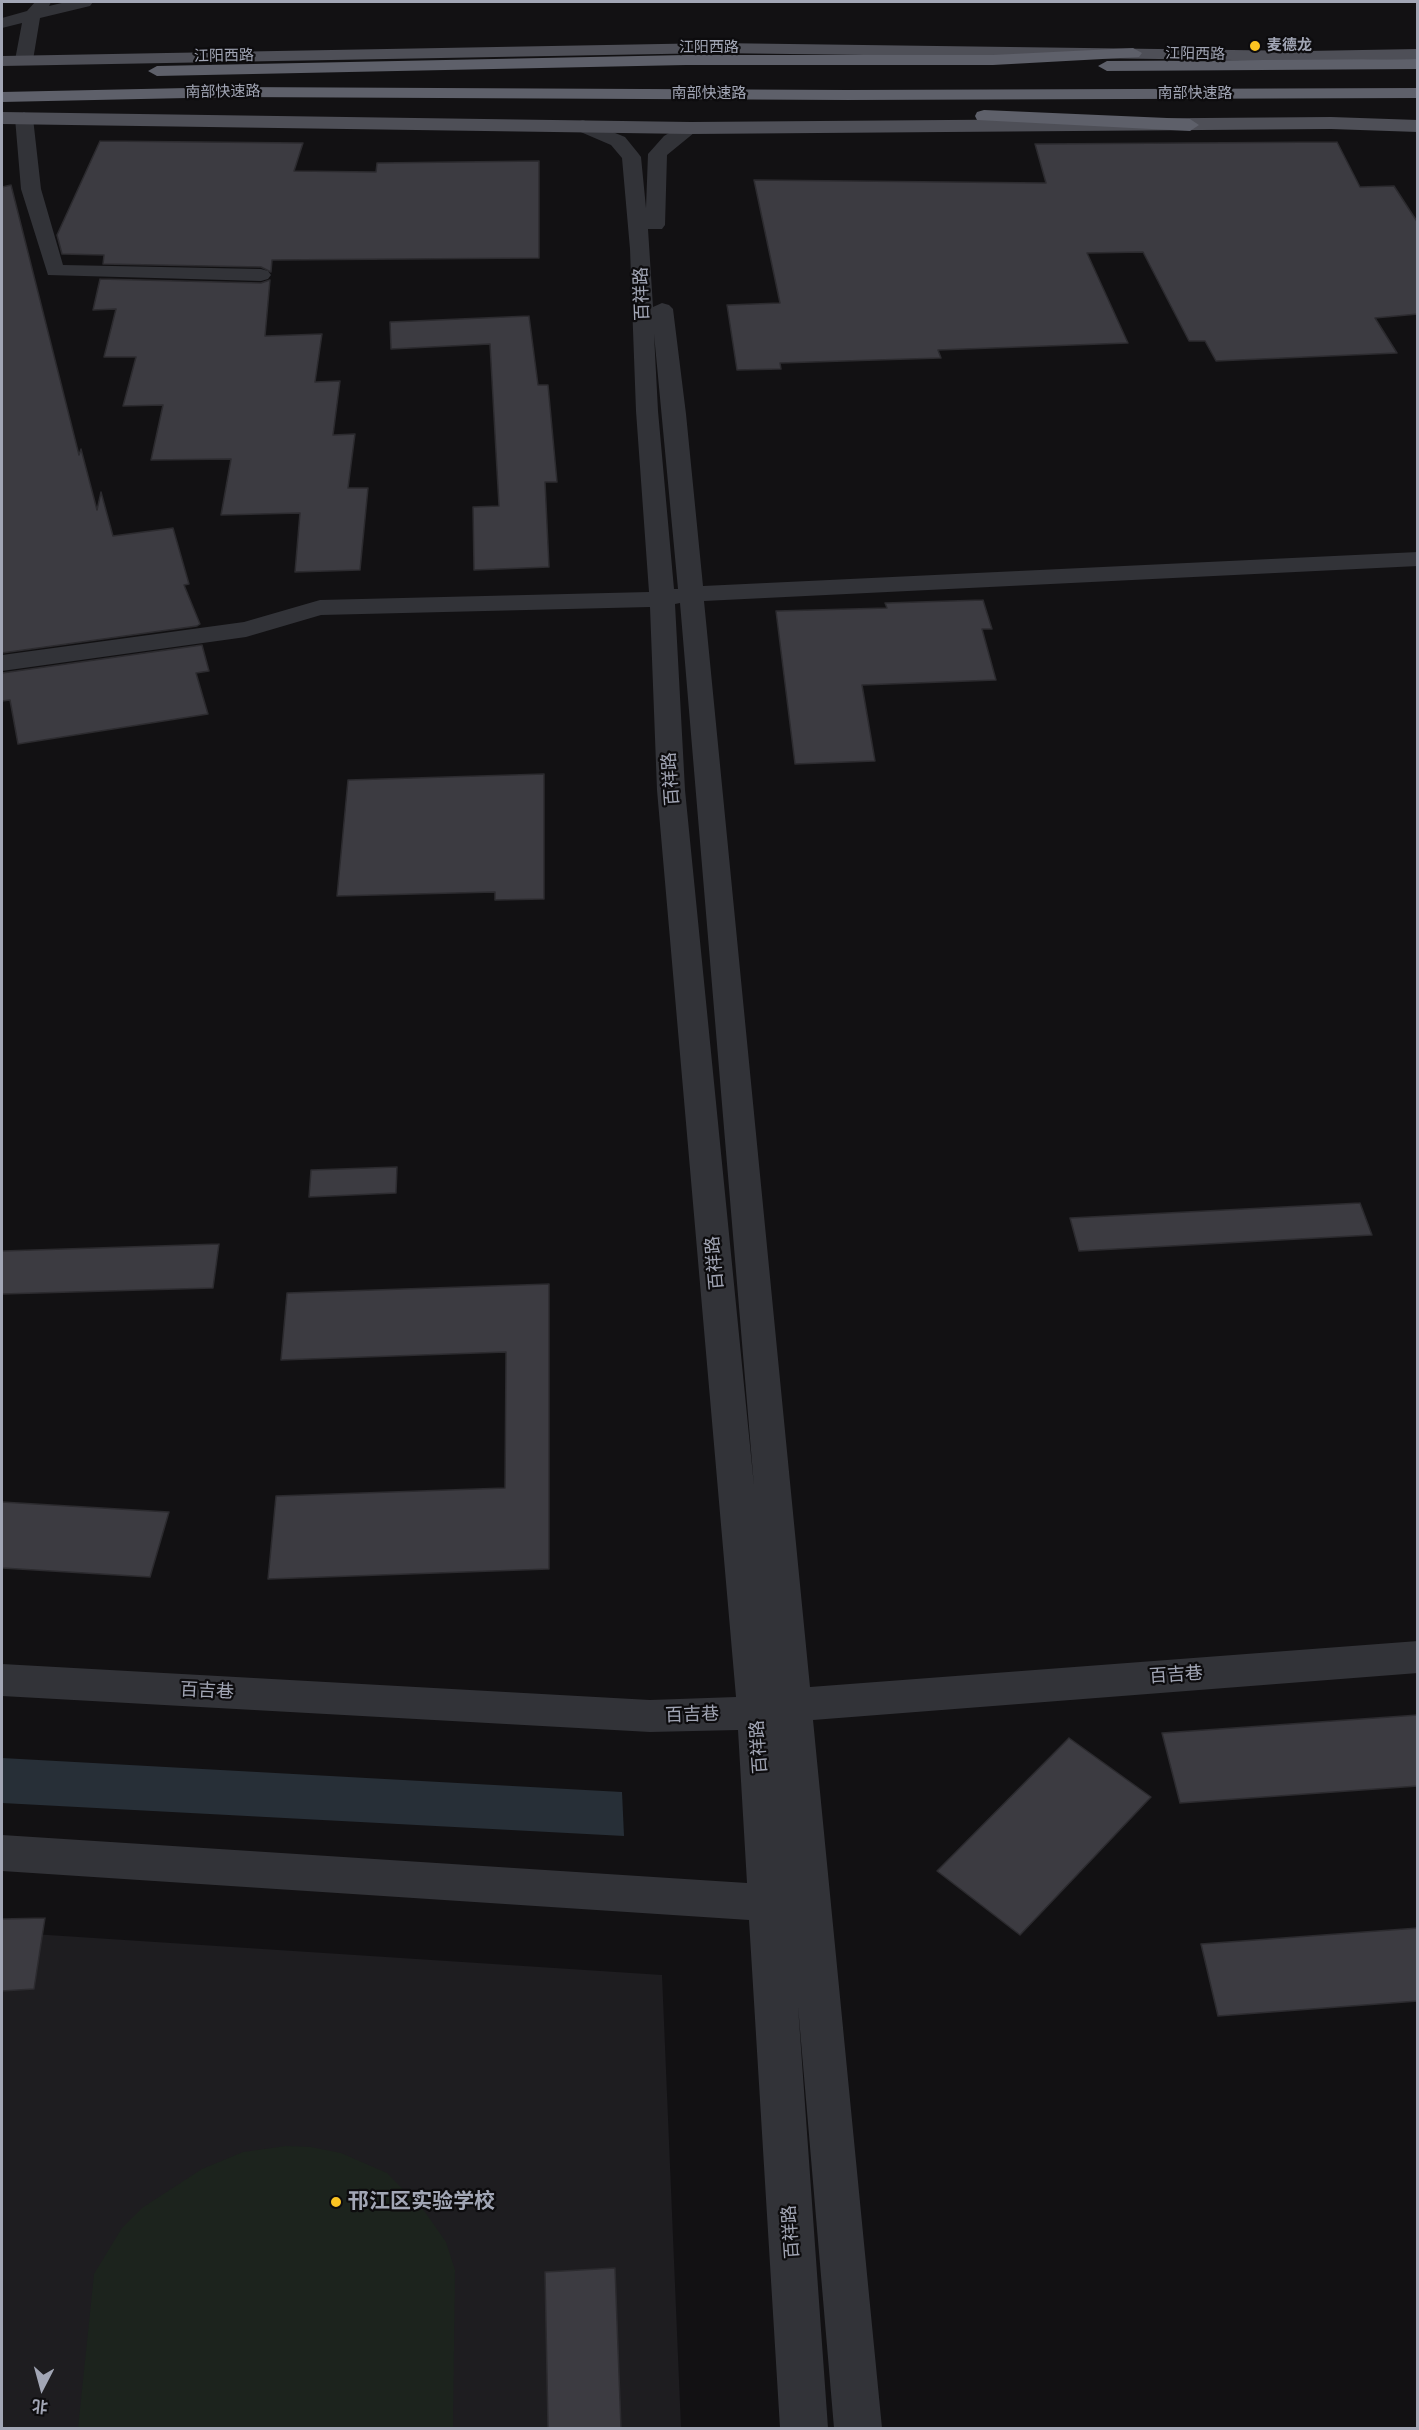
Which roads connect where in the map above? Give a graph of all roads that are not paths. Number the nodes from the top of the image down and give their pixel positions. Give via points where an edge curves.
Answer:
1 (43, 2) edge
2 (84, 2) edge
3 (32, 17) junction
4 (2, 23) edge
5 (1133, 53) junction
6 (1418, 54) edge
7 (2, 61) edge
8 (472, 64) junction
9 (1418, 65) edge
10 (24, 69) junction
11 (2, 78) edge
12 (849, 80) junction
13 (1418, 80) edge
14 (1418, 93) edge
15 (7, 96) edge
16 (489, 103) junction
17 (1418, 105) edge
18 (1137, 106) junction
19 (1418, 113) edge
20 (24, 117) junction
21 (2, 118) edge
22 (1190, 124) junction
23 (583, 126) junction
24 (1418, 126) edge
25 (691, 128) junction
26 (261, 275) dead end
27 (1418, 559) edge
28 (676, 597) junction
29 (2, 663) edge
30 (1418, 1657) edge
31 (2, 1680) edge
32 (775, 1709) junction
33 (2, 1852) edge
34 (769, 1903) junction
35 (804, 2428) edge
36 (858, 2428) edge

1 - 3 street
2 - 3 street
3 - 4 street
3 - 10 street
5 - 6 main road, 江阳西路
5 - 8 highway via 993,60
5 - 10 main road, 江阳西路 via 716,48
7 - 10 main road, 江阳西路
8 - 10 highway
8 - 12 highway
9 - 12 highway
10 - 11 highway, 南部快速路
10 - 12 highway, 南部快速路
12 - 13 highway, 南部快速路
12 - 14 highway, 南部快速路
12 - 15 highway, 南部快速路
15 - 16 highway
16 - 18 highway
16 - 22 highway via 719,115 951,115
17 - 18 highway
18 - 19 highway
20 - 21 main road
20 - 23 main road
20 - 26 street via 31,189 55,271
22 - 24 main road
22 - 25 main road
23 - 25 main road
23 - 28 street, 百祥路 via 618,141 631,157 640,249 647,411
25 - 28 street, 百祥路 via 658,154 654,246 675,414
27 - 28 street
28 - 29 street via 320,608 246,628
28 - 32 street, 百祥路
30 - 32 street, 百吉巷
31 - 32 street, 百吉巷 via 650,1716
32 - 34 street, 百祥路
32 - 36 street, 百祥路
33 - 34 street
34 - 35 street, 百祥路

